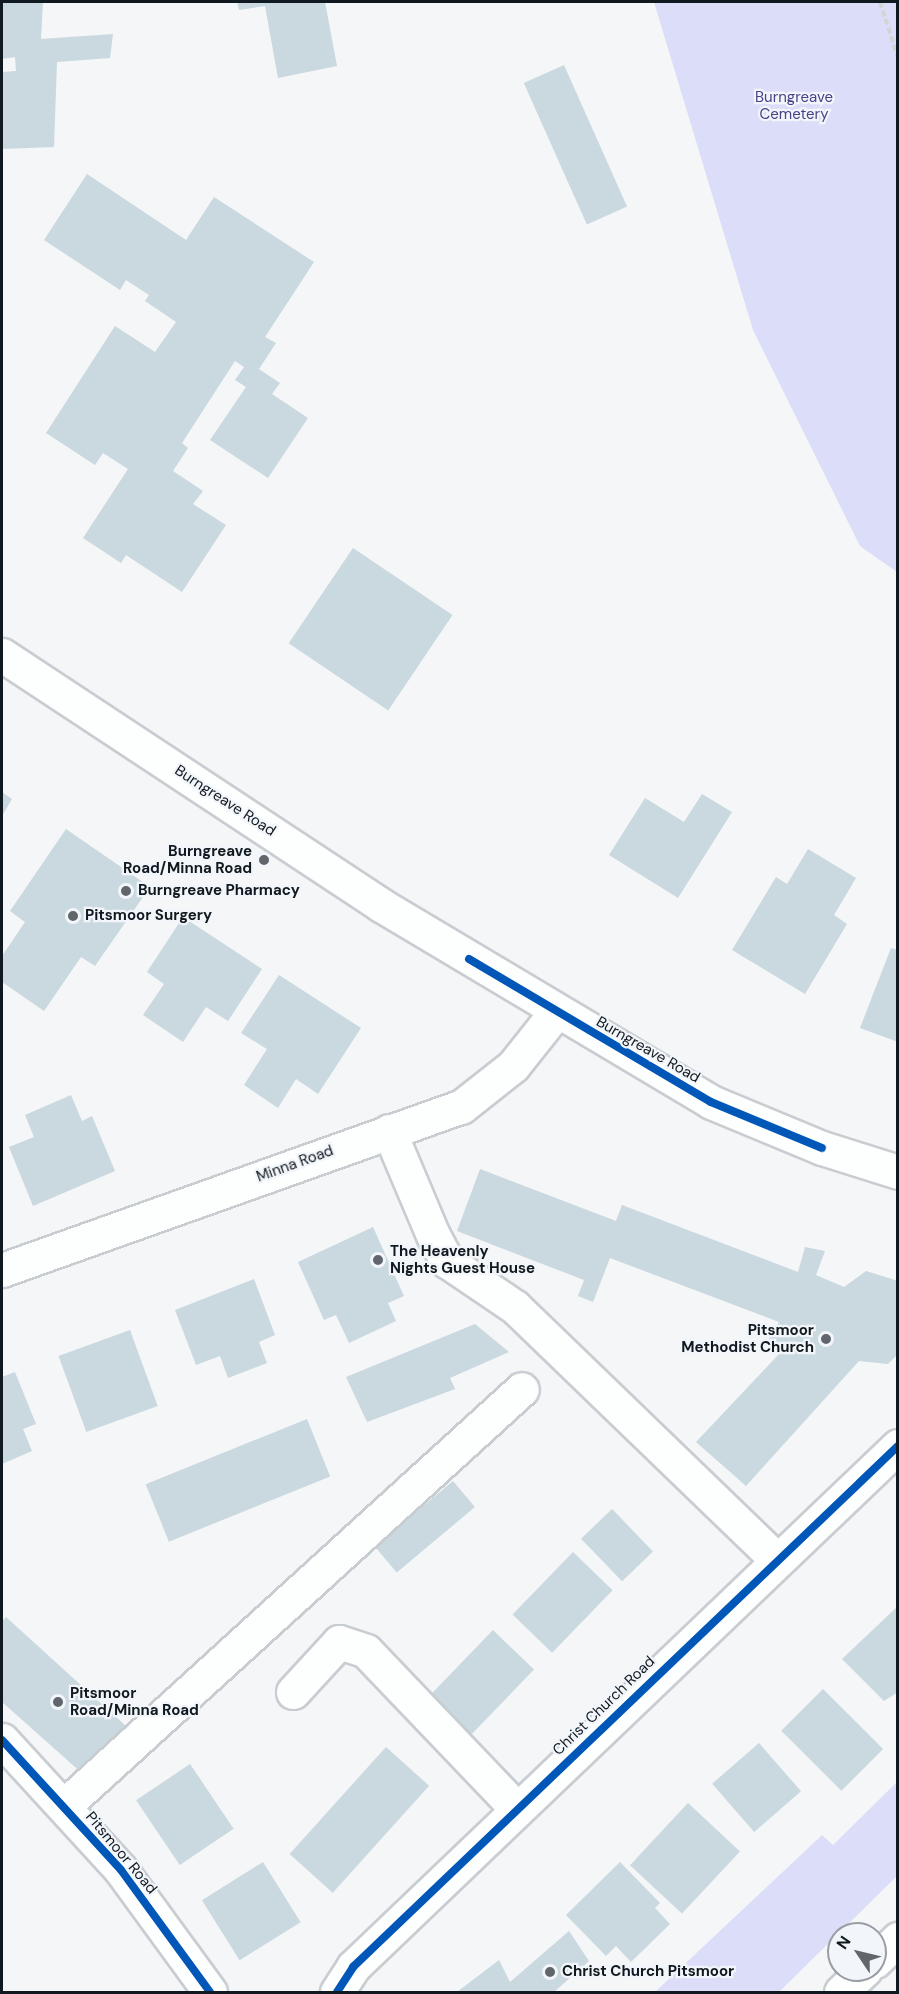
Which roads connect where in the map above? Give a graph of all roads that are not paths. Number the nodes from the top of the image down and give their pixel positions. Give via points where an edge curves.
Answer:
1 (2, 656) edge
2 (556, 1012) junction
3 (389, 1131) junction
4 (897, 1172) edge
5 (2, 1270) edge
6 (522, 1389) dead end
7 (897, 1446) edge
8 (776, 1559) junction
9 (293, 1692) dead end
10 (2, 1740) edge
11 (64, 1806) junction
12 (517, 1809) junction
13 (210, 1992) edge
14 (337, 1992) edge

1 - 2 main road, Burngreave Road via 381,905
2 - 3 main road, Minna Road via 513,1066 460,1107
2 - 4 main road, Burngreave Road via 711,1102 822,1148
3 - 5 main road, Minna Road
3 - 8 main road via 447,1261 515,1307
6 - 11 main road
7 - 8 main road, Christ Church Road
8 - 12 main road, Christ Church Road
9 - 12 main road via 339,1642 366,1651
10 - 11 main road, Pitsmoor Road
11 - 13 main road, Pitsmoor Road via 122,1870
12 - 14 main road, Christ Church Road via 353,1967

